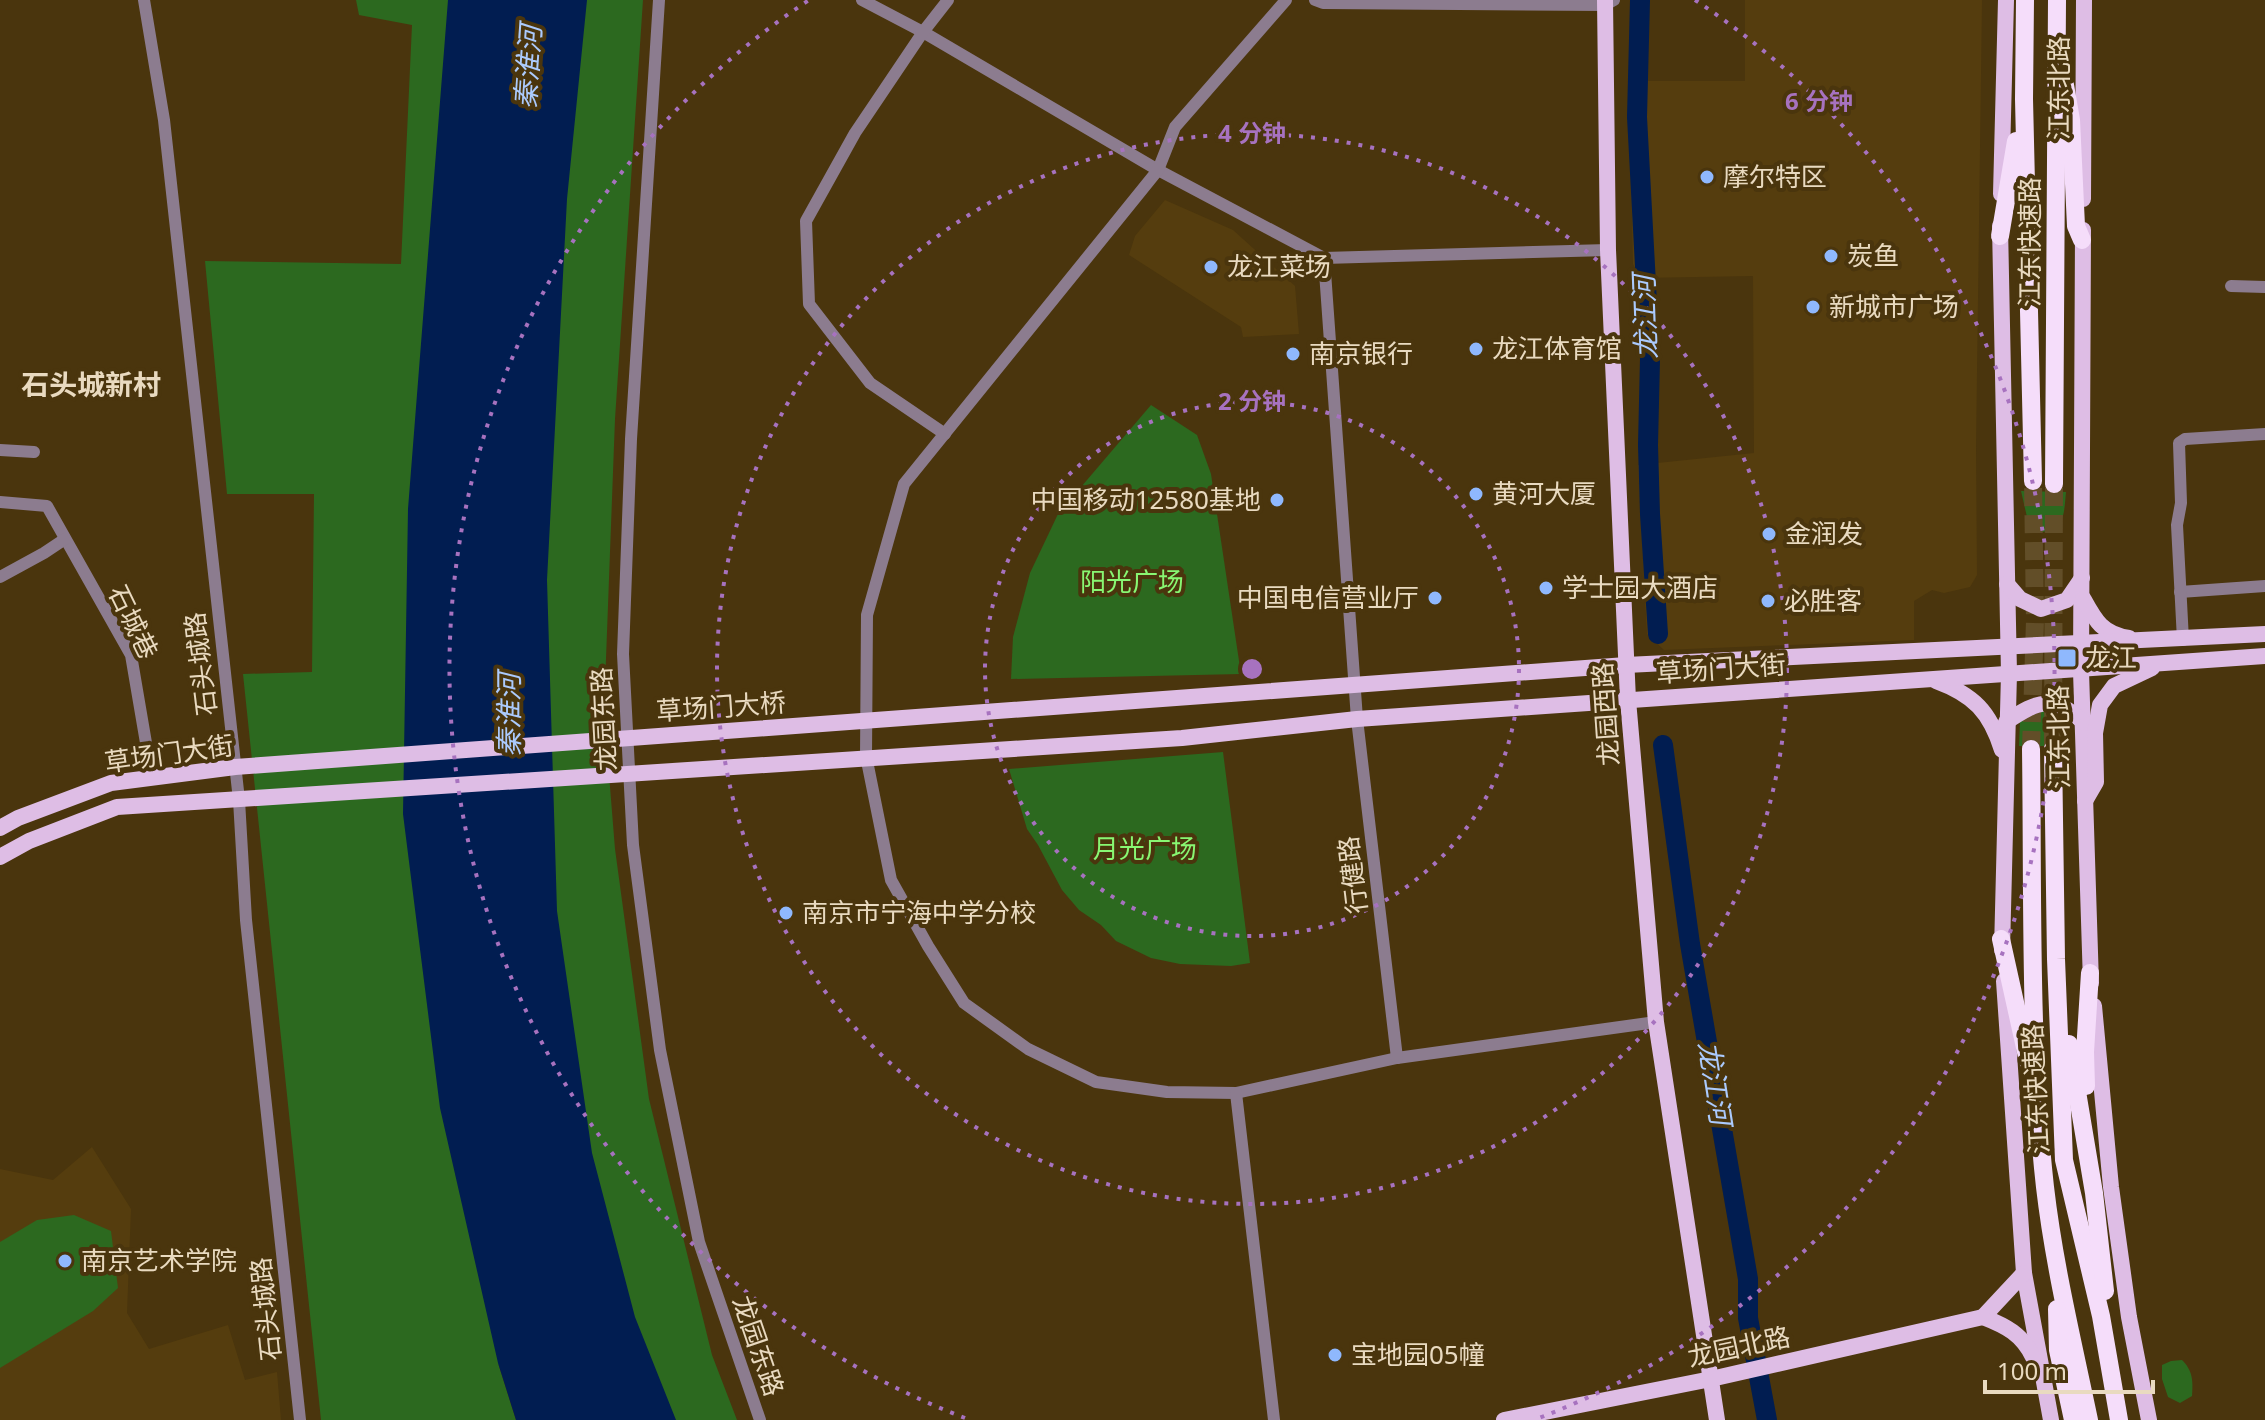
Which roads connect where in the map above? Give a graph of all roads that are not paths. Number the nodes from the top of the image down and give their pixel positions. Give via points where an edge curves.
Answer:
1 (144, 0) edge
2 (659, 0) edge
3 (862, 0) edge
4 (948, 0) edge
5 (1286, 0) edge
6 (1315, 0) edge
7 (2006, 0) edge
8 (2025, 0) edge
9 (2057, 0) edge
10 (2084, 0) edge
11 (1608, 2) edge
12 (923, 32) junction
13 (2057, 44) junction
14 (2024, 99) junction
15 (1158, 170) junction
16 (2000, 236) junction
17 (2082, 240) junction
18 (1608, 250) junction
19 (1324, 258) junction
20 (2231, 286) dead end
21 (2265, 287) edge
22 (945, 434) junction
23 (2265, 434) edge
24 (0, 450) edge
25 (34, 452) dead end
26 (2033, 481) tunnel mouth
27 (2054, 484) tunnel mouth
28 (0, 502) edge
29 (65, 539) junction
30 (0, 577) edge
31 (2007, 584) junction
32 (2082, 586) junction
33 (2265, 586) edge
34 (2180, 592) junction
35 (2006, 614) junction
36 (2265, 634) edge
37 (2183, 640) junction
38 (2150, 641) junction
39 (2081, 644) junction
40 (2007, 648) junction
41 (1970, 650) junction
42 (2265, 656) edge
43 (2161, 664) junction
44 (1626, 665) junction
45 (2081, 671) junction
46 (2009, 673) junction
47 (1931, 679) junction
48 (1355, 686) junction
49 (1188, 695) joint
50 (1628, 700) junction
51 (1357, 719) junction
52 (2006, 722) junction
53 (2084, 723) junction
54 (2031, 749) tunnel mouth
55 (2053, 749) tunnel mouth
56 (256, 766) joint
57 (2007, 766) junction
58 (235, 767) junction
59 (152, 778) junction
60 (239, 800) junction
61 (2085, 802) junction
62 (0, 828) edge
63 (0, 857) edge
64 (2001, 939) junction
65 (2056, 959) junction
66 (2090, 973) junction
67 (1656, 1022) junction
68 (1397, 1058) junction
69 (1236, 1093) junction
70 (2037, 1102) junction
71 (2094, 1193) junction
72 (2056, 1259) junction
73 (2024, 1273) junction
74 (1983, 1317) junction
75 (2042, 1375) junction
76 (1711, 1379) junction
77 (300, 1420) edge
78 (760, 1420) edge
79 (1274, 1420) edge
80 (1504, 1420) edge
81 (1717, 1420) edge
82 (2051, 1420) edge
83 (2073, 1420) edge
84 (2089, 1420) edge
85 (2119, 1420) edge
86 (2128, 1420) edge
87 (2149, 1420) edge

1 - 58 street, 石头城路 via 164,120
2 - 78 street, 龙园东路 via 623,654 633,845 660,1050 699,1242
3 - 12 street
4 - 12 street
5 - 15 street via 1175,127
6 - 11 street
7 - 16 main road, 江东北路
8 - 14 highway, 江东快速路
9 - 13 highway, 江东快速路
10 - 17 main road, 江东北路
11 - 18 main road, 龙园西路
12 - 15 street
12 - 22 street via 855,133 806,221 809,304 870,383
13 - 17 highway via 2071,120 2076,226
13 - 27 highway, 江东快速路
14 - 16 highway
14 - 26 highway, 江东快速路
15 - 19 street
15 - 22 street
16 - 31 main road, 江东北路
17 - 32 main road, 江东北路
18 - 19 street
18 - 44 main road, 龙园西路
19 - 48 street, 行健路
20 - 21 street
22 - 69 street via 904,484 867,615 866,756 891,880 964,1003 1028,1049 1096,1082 1167,1092
23 - 34 street via 2179,443
24 - 25 street
28 - 29 street, 石城巷 via 47,506
29 - 30 street
29 - 59 street, 石城巷 via 131,655
31 - 32 main road via 2020,599 2041,609 2067,600
31 - 35 main road, 江东北路
32 - 38 main road via 2097,624 2121,637
32 - 39 main road, 江东北路
33 - 34 street
34 - 37 street
35 - 40 main road, 江东北路
35 - 41 main road via 1991,638
36 - 37 main road, 草场门大街
37 - 38 main road, 草场门大街
38 - 39 main road, 草场门大街
39 - 40 main road, 草场门大街
39 - 45 main road, 江东北路
40 - 41 main road, 草场门大街
40 - 46 main road, 江东北路
41 - 44 main road, 草场门大街
42 - 43 main road, 草场门大街
43 - 45 main road, 草场门大街
43 - 61 main road via 2114,686 2100,705 2096,782
44 - 48 main road, 草场门大街
44 - 50 main road, 龙园西路
45 - 46 main road, 草场门大街
45 - 53 main road, 江东北路
46 - 47 main road, 草场门大街
46 - 52 main road, 江东北路
47 - 50 main road, 草场门大街
47 - 57 main road via 1955,688 1985,710
48 - 49 main road, 草场门大街
48 - 51 street, 行健路
49 - 56 main road, 草场门大桥
50 - 51 main road, 草场门大街
50 - 67 main road, 龙园西路
51 - 60 main road, 草场门大街 via 1182,738
51 - 68 street, 行健路
52 - 53 main road via 2048,701 2068,707
52 - 57 main road, 江东北路
53 - 61 main road, 江东北路
54 - 70 highway, 江东快速路
55 - 65 highway, 江东快速路
56 - 58 main road, 草场门大街
57 - 64 main road, 江东北路
58 - 59 main road, 草场门大街
58 - 60 street, 石头城路
59 - 62 main road, 草场门大街 via 111,783
60 - 63 main road, 草场门大街 via 117,807
60 - 77 street, 石头城路 via 246,920
61 - 66 main road, 江东北路
64 - 70 highway
64 - 73 main road, 江东北路
65 - 71 highway
65 - 85 highway, 江东快速路 via 2064,1160
66 - 71 highway via 2085,1052
66 - 87 main road, 江东北路 via 2115,1216
67 - 68 street
67 - 76 main road, 龙园西路
68 - 69 street
69 - 79 street
70 - 72 highway, 江东快速路
71 - 86 highway
72 - 83 highway via 2058,1350
72 - 84 highway, 江东快速路
73 - 74 main road
73 - 75 main road, 江东北路
74 - 75 main road via 2007,1326 2026,1343
74 - 76 main road, 龙园北路
75 - 82 main road, 江东北路
76 - 80 main road, 龙园北路
76 - 81 main road, 龙园西路

